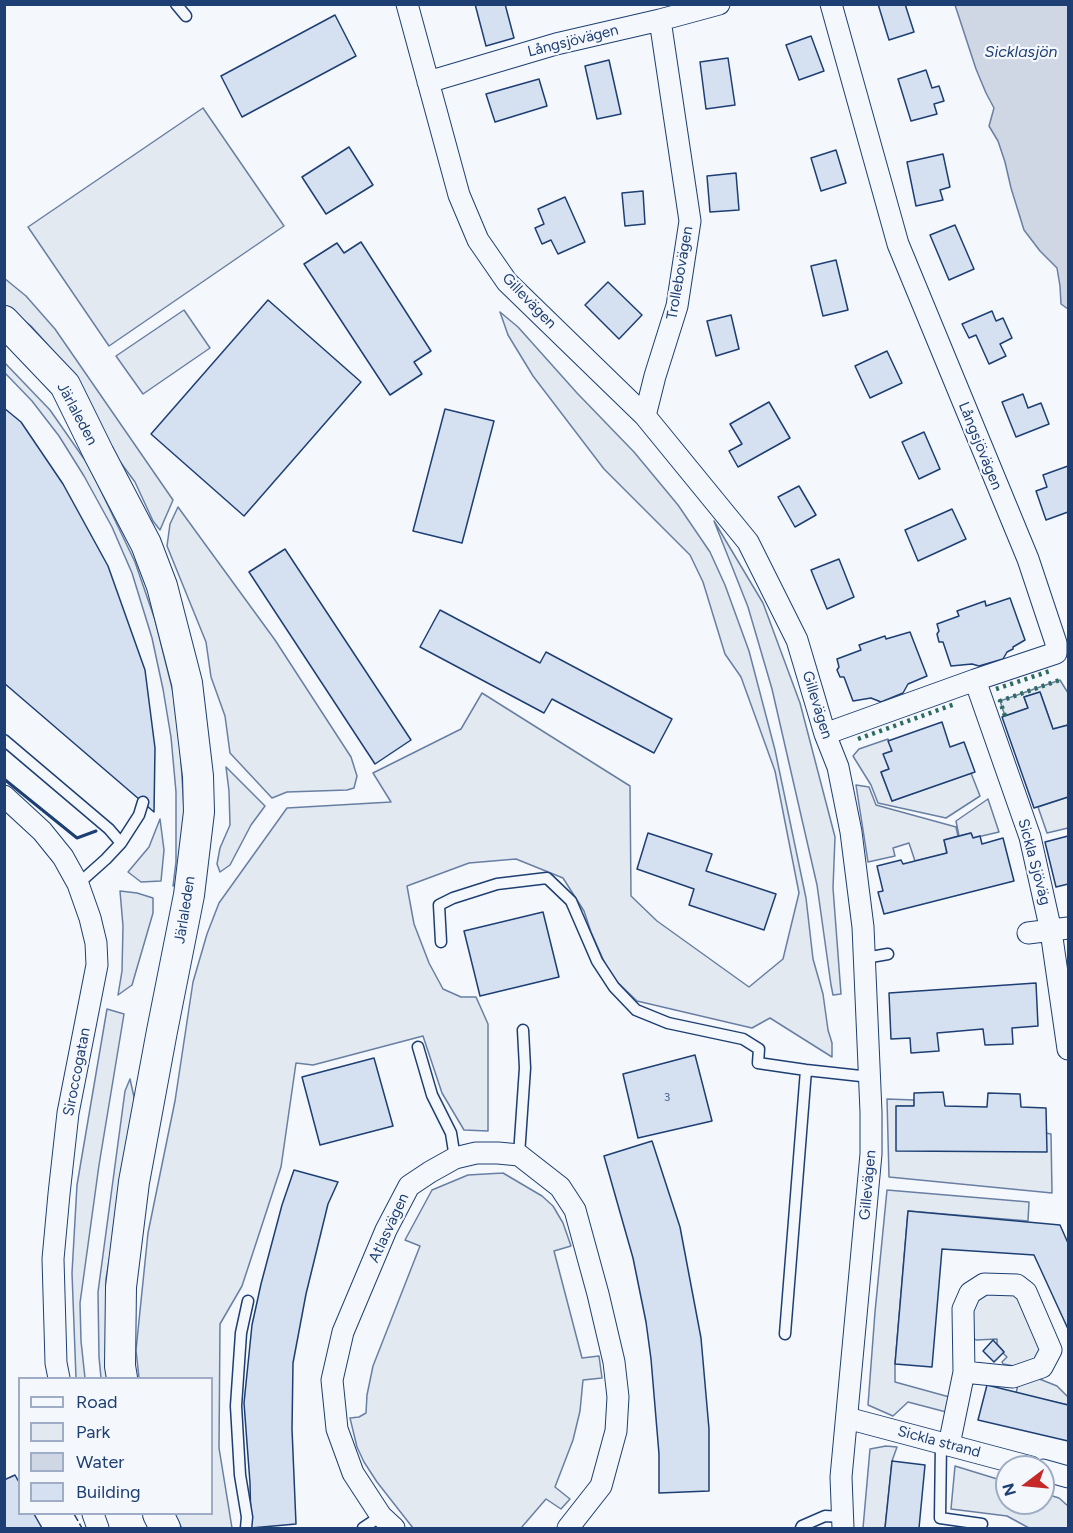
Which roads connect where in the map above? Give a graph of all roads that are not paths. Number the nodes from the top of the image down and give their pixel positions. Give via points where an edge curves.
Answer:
1 (176, 4) edge
2 (407, 4) edge
3 (719, 4) edge
4 (831, 4) edge
5 (186, 16) dead end
6 (660, 20) junction
7 (428, 82) junction
8 (4, 321) edge
9 (4, 348) edge
10 (645, 416) junction
11 (99, 454) junction
12 (975, 680) junction
13 (825, 734) junction
14 (4, 740) edge
15 (4, 796) edge
16 (143, 802) dead end
17 (121, 843) junction
18 (78, 884) junction
19 (1060, 929) edge
20 (1028, 933) dead end
21 (441, 942) dead end
22 (888, 954) dead end
23 (865, 958) junction
24 (523, 1030) dead end
25 (418, 1047) dead end
26 (1068, 1049) edge
27 (806, 1070) junction
28 (870, 1077) junction
29 (519, 1155) junction
30 (455, 1158) junction
31 (248, 1301) dead end
32 (785, 1334) dead end
33 (964, 1372) junction
34 (59, 1377) edge
35 (123, 1377) edge
36 (847, 1418) junction
37 (945, 1444) junction
38 (995, 1457) edge
39 (388, 1522) edge
40 (843, 1522) edge
41 (982, 1524) dead end
42 (246, 1528) edge
43 (363, 1528) edge
44 (568, 1528) edge
45 (801, 1528) edge

1 - 5 lane
2 - 7 street, Gillevägen
3 - 6 street, Långsjövägen
4 - 12 street, Långsjövägen via 898,244 1028,559 1056,643 1056,653
6 - 7 street, Långsjövägen via 556,44
6 - 10 street, Trollebovägen via 690,221 677,306
7 - 10 street, Gillevägen via 459,195 478,240 507,282
8 - 11 main road, Järlaleden via 64,385
9 - 11 main road, Järlaleden via 50,394
10 - 13 street, Gillevägen via 748,542 797,640
11 - 35 main road, Järlaleden via 146,544 162,585 187,683 199,812 189,895 134,1182 121,1298
12 - 13 street, Långsjövägen
12 - 19 street, Sickla Sjöväg
13 - 23 street, Gillevägen via 838,767 850,831
14 - 17 lane
15 - 18 street, Siroccogatan via 42,831
16 - 17 lane
17 - 18 lane
18 - 34 street, Siroccogatan via 90,918 98,965 68,1113 59,1194 53,1259
19 - 20 street
19 - 26 street, Sickla Sjöväg
21 - 27 lane via 439,905 496,884 547,878 571,901 597,962 636,1010 668,1023 743,1040 759,1049 758,1063
22 - 23 lane
23 - 28 street, Gillevägen
24 - 29 lane via 525,1068
25 - 30 lane via 432,1095 451,1133
27 - 28 lane
27 - 32 lane
28 - 36 street, Gillevägen via 871,1154
29 - 30 street, Atlasvägen via 476,1153
29 - 44 street via 560,1187 575,1210 614,1362 616,1431 601,1486
30 - 39 street, Atlasvägen via 409,1186 343,1332 332,1380 337,1429 353,1473
31 - 42 lane via 241,1333 236,1406
33 - 33 street via 1013,1377 1042,1367 1051,1350 1026,1292 1017,1285 984,1284 970,1293 963,1309
33 - 37 street
36 - 37 street, Sickla strand
36 - 40 street, Gillevägen via 841,1477
37 - 38 street, Sickla strand
37 - 41 lane via 940,1518
39 - 43 lane
40 - 45 lane via 825,1516

